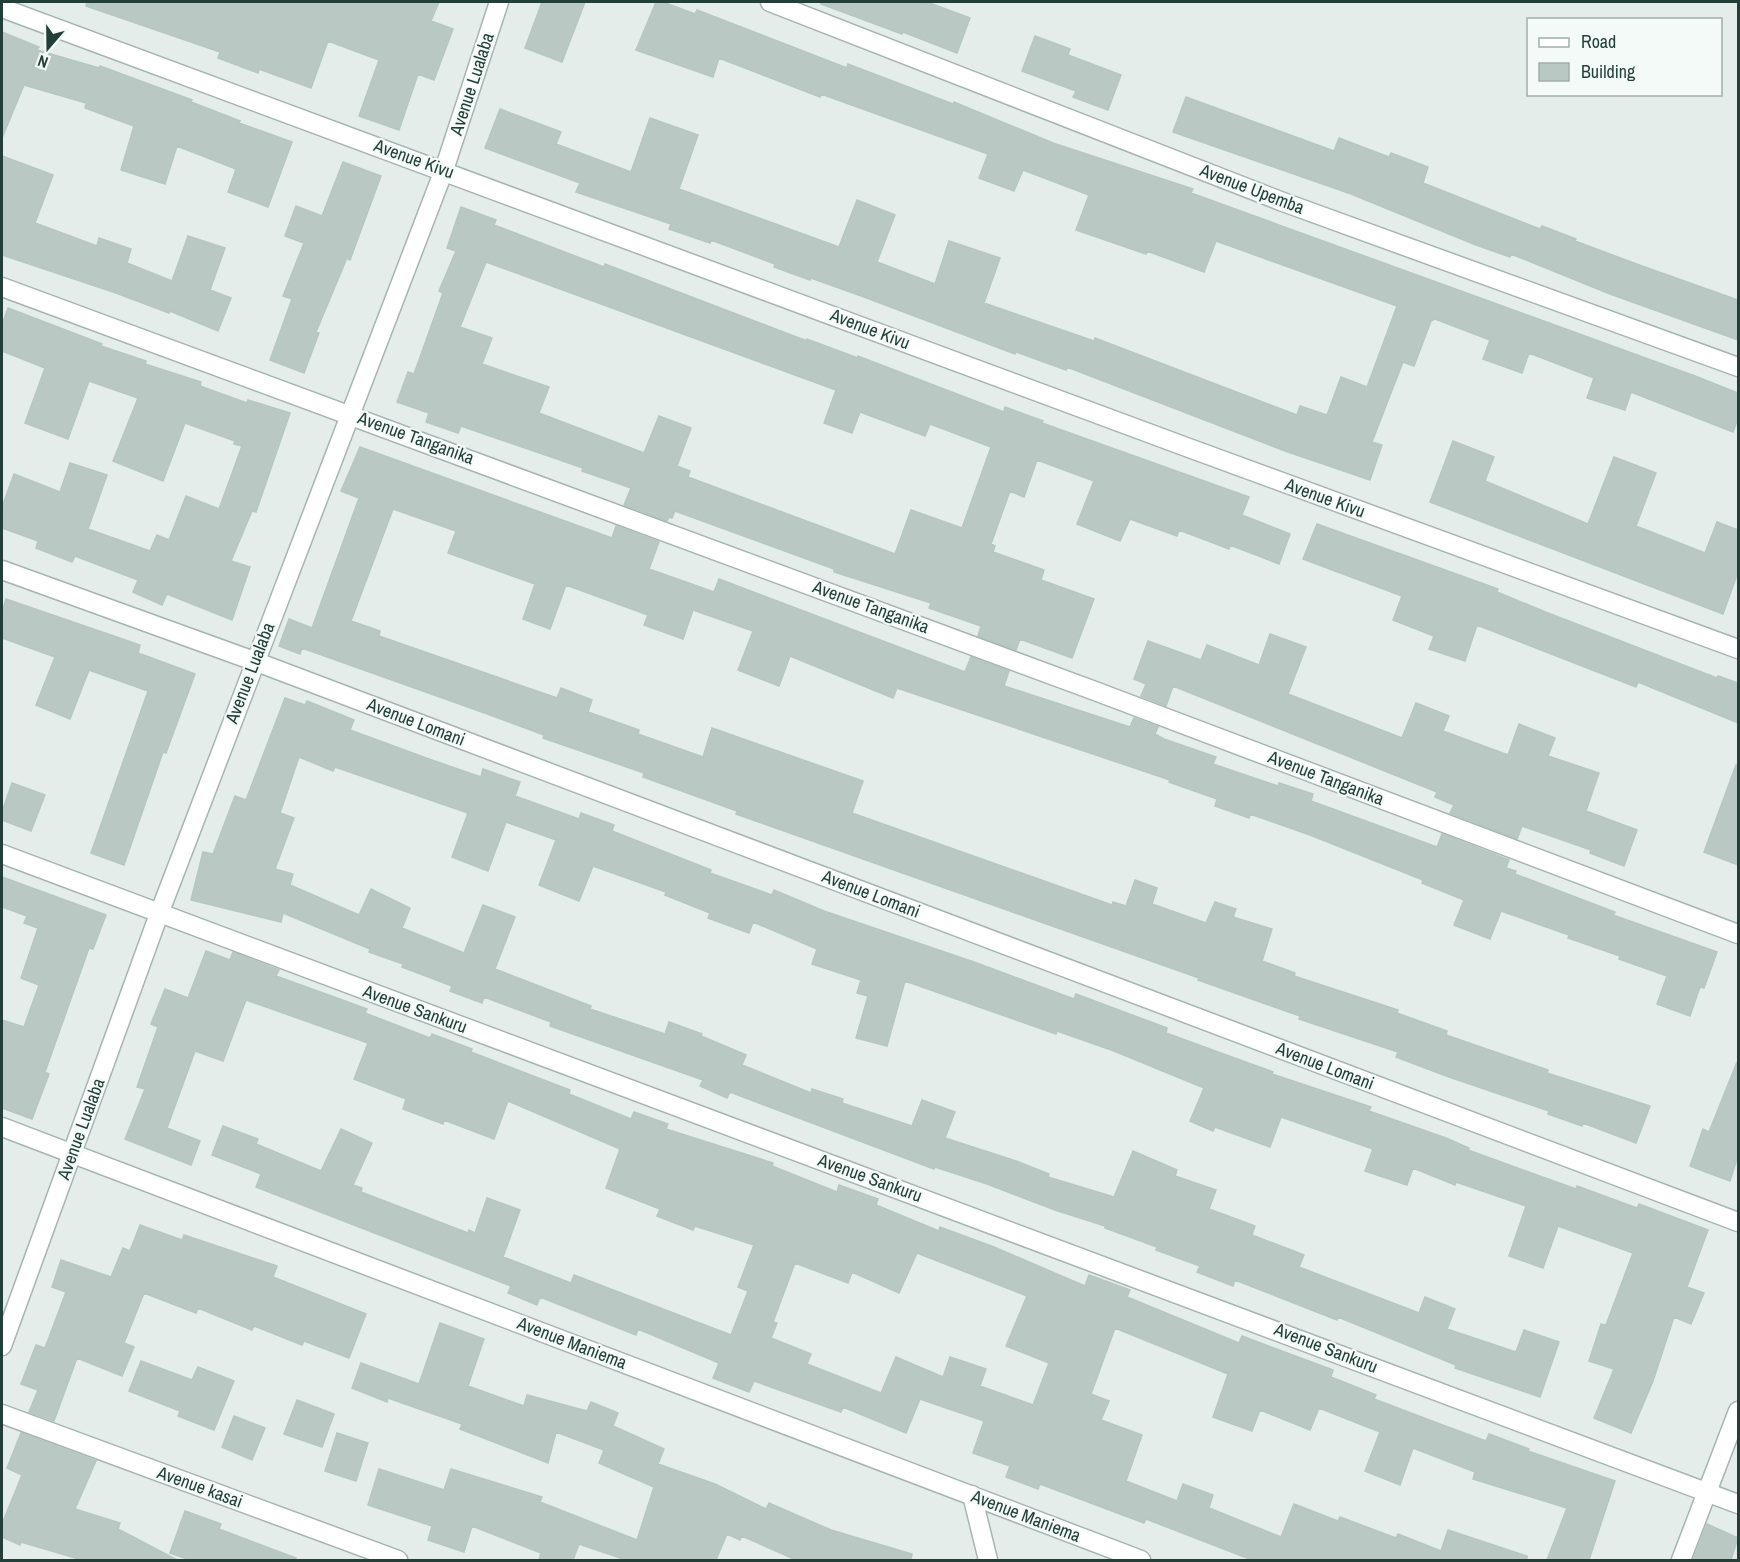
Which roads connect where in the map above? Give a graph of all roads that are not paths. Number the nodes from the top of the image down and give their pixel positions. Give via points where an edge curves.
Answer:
1 (499, 2) edge
2 (770, 2) edge
3 (2, 8) edge
4 (444, 170) junction
5 (2, 287) edge
6 (1738, 367) edge
7 (351, 414) junction
8 (2, 570) edge
9 (1738, 649) edge
10 (254, 661) junction
11 (2, 854) edge
12 (159, 914) junction
13 (1738, 934) edge
14 (2, 1127) edge
15 (72, 1153) junction
16 (1738, 1222) edge
17 (2, 1346) edge
18 (1738, 1411) edge
19 (2, 1414) edge
20 (1707, 1492) junction
21 (972, 1495) junction
22 (1738, 1504) edge
23 (398, 1560) edge
24 (988, 1560) edge
25 (1141, 1560) edge
26 (1682, 1560) edge

1 - 4 street, Avenue Lualaba
2 - 6 street, Avenue Upemba via 1283,202
3 - 4 street, Avenue Kivu
4 - 7 street, Avenue Lualaba
4 - 9 street, Avenue Kivu
5 - 7 street, Avenue Tanganika
7 - 10 street, Avenue Lualaba
7 - 13 street, Avenue Tanganika
8 - 10 street, Avenue Lomani
10 - 12 street, Avenue Lualaba
10 - 16 street, Avenue Lomani
11 - 12 street, Avenue Sankuru
12 - 15 street, Avenue Lualaba
12 - 20 street, Avenue Sankuru
14 - 15 street, Avenue Maniema
15 - 17 street, Avenue Lualaba
15 - 21 street, Avenue Maniema
18 - 20 street
19 - 23 street, Avenue kasai
20 - 22 street, Avenue Sankuru
20 - 26 street
21 - 24 street
21 - 25 street, Avenue Maniema

